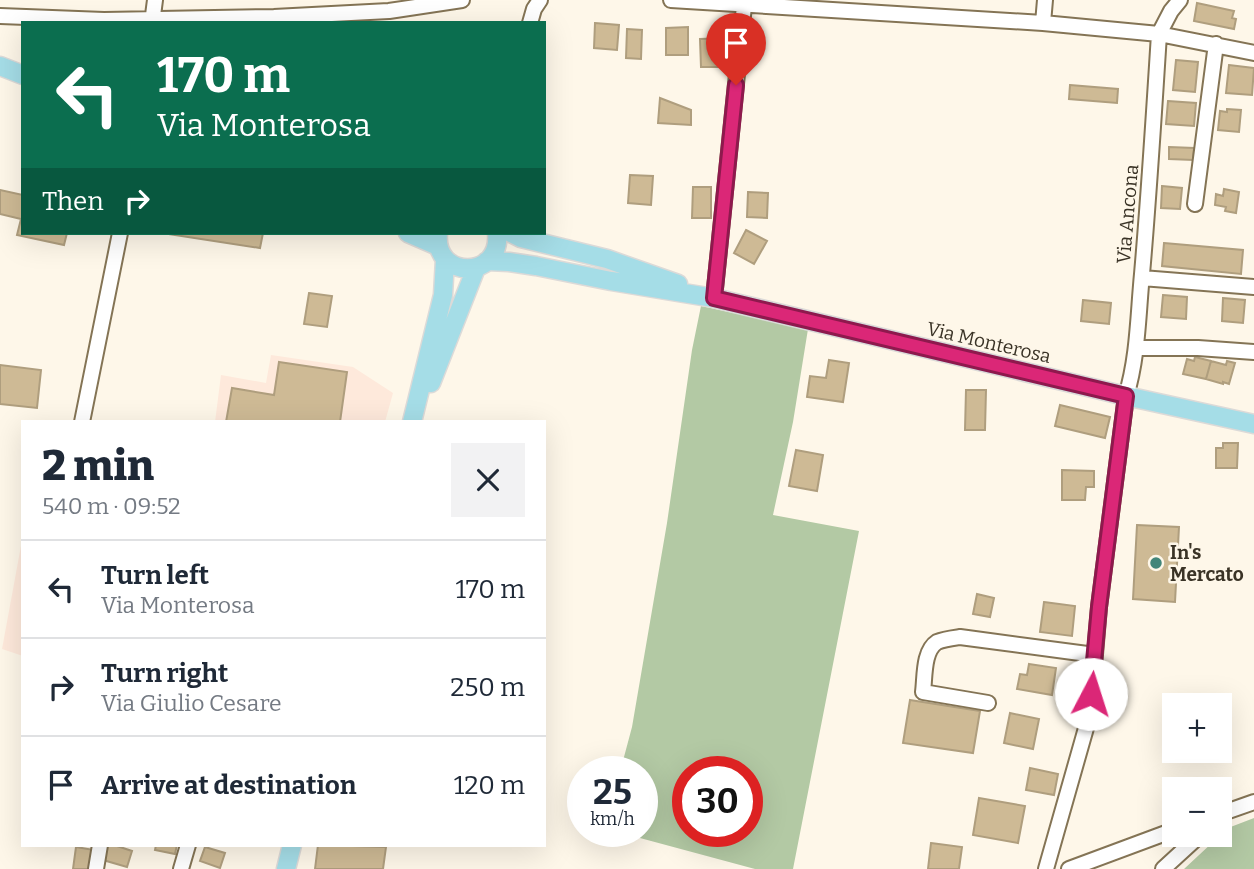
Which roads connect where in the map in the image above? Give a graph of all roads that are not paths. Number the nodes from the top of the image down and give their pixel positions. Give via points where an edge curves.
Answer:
1 (155, 0) edge
2 (462, 0) edge
3 (540, 0) edge
4 (671, 0) edge
5 (1045, 0) edge
6 (1178, 1) edge
7 (744, 3) edge
8 (0, 16) edge
9 (152, 21) edge
10 (531, 21) edge
11 (1043, 23) junction
12 (1159, 34) junction
13 (1254, 42) edge
14 (1216, 44) junction
15 (1247, 51) edge
16 (0, 66) edge
17 (21, 74) edge
18 (1195, 204) dead end
19 (120, 235) edge
20 (413, 235) edge
21 (497, 235) edge
22 (515, 235) edge
23 (440, 246) edge
24 (482, 265) junction
25 (1142, 278) junction
26 (1254, 287) edge
27 (714, 298) junction
28 (1136, 348) junction
29 (1254, 352) edge
30 (1126, 396) junction
31 (82, 420) edge
32 (414, 420) edge
33 (415, 420) edge
34 (1254, 424) edge
35 (1095, 655) junction
36 (988, 703) dead end
37 (1254, 802) edge
38 (1232, 810) edge
39 (1162, 834) edge
40 (100, 847) edge
41 (187, 847) edge
42 (292, 847) edge
43 (1187, 847) edge
44 (96, 869) edge
45 (181, 869) edge
46 (286, 869) edge
47 (1046, 869) edge
48 (1069, 869) edge
49 (1163, 869) edge

1 - 9 street
2 - 9 street via 389,11
3 - 10 street
4 - 7 street
5 - 11 street
6 - 12 street
7 - 11 street
7 - 27 street
8 - 9 street
11 - 12 street
12 - 14 street
12 - 25 street, Via Ancona
13 - 15 street
14 - 15 street
14 - 18 street
16 - 17 main road
19 - 31 street
20 - 23 main road
21 - 24 main road via 496,249
22 - 27 main road, Via Monterosa via 607,259
23 - 24 main road, Via Monterosa via 454,266
23 - 32 main road via 443,295
24 - 27 main road, Via Monterosa via 509,262
24 - 33 main road
25 - 26 street
25 - 28 street, Via Ancona
27 - 30 main road, Via Monterosa
28 - 29 street
28 - 30 street, Via Ancona
30 - 34 main road, Via Monterosa
30 - 35 street, Via Ancona
35 - 36 street via 960,637 930,648 923,692
35 - 47 street, Via Ancona via 1090,714
37 - 38 street
39 - 48 street
40 - 44 street
41 - 45 street
42 - 46 main road
43 - 49 street

